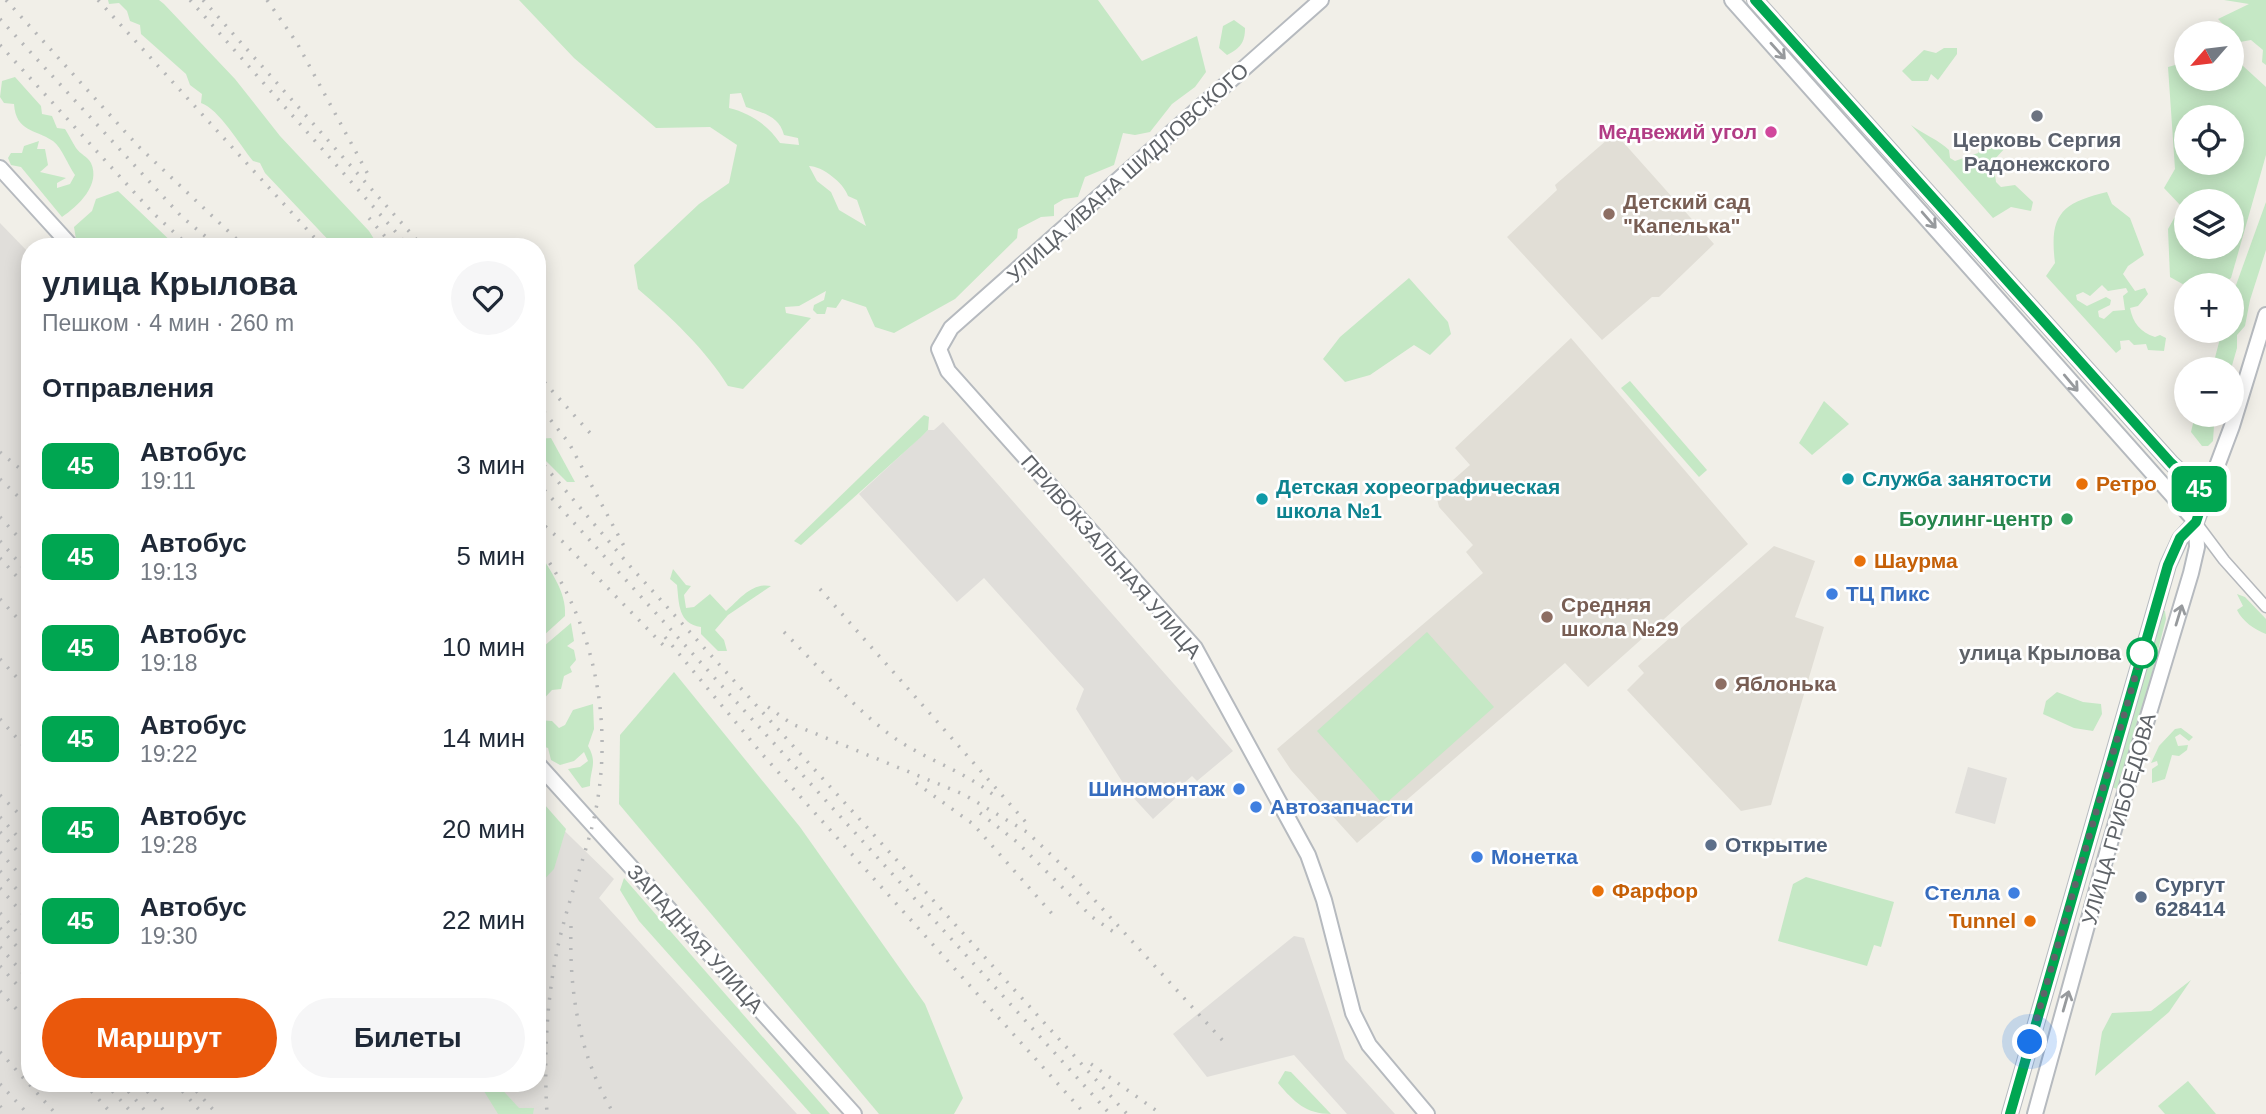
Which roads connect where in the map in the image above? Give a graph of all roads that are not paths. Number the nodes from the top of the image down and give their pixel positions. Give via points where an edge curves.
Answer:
1 (1321, 0) edge
2 (1732, 0) edge
3 (1755, 0) edge
4 (0, 168) edge
5 (64, 238) edge
6 (2266, 315) edge
7 (939, 349) joint
8 (2205, 495) junction
9 (2196, 522) junction
10 (2266, 607) edge
11 (546, 773) edge
12 (854, 1114) edge
13 (1427, 1114) edge
14 (2010, 1114) edge
15 (2035, 1114) edge

1 - 7 main road, УЛИЦА ИВАНА ШИДЛОВСКОГО via 951,328
2 -> 9 main road
3 - 8 main road
4 - 5 main road
6 - 8 main road, УЛИЦА ГРИБОЕДОВА
7 - 13 main road, ПРИВОКЗАЛЬНАЯ УЛИЦА via 948,372 1195,648 1308,855 1353,1013 1389,1073
8 - 9 main road, УЛИЦА ГРИБОЕДОВА
9 - 10 street
9 - 14 main road, УЛИЦА ГРИБОЕДОВА via 2180,538 2168,565
15 -> 9 main road, УЛИЦА ГРИБОЕДОВА via 2191,573
11 - 12 main road, ЗАПАДНАЯ УЛИЦА

